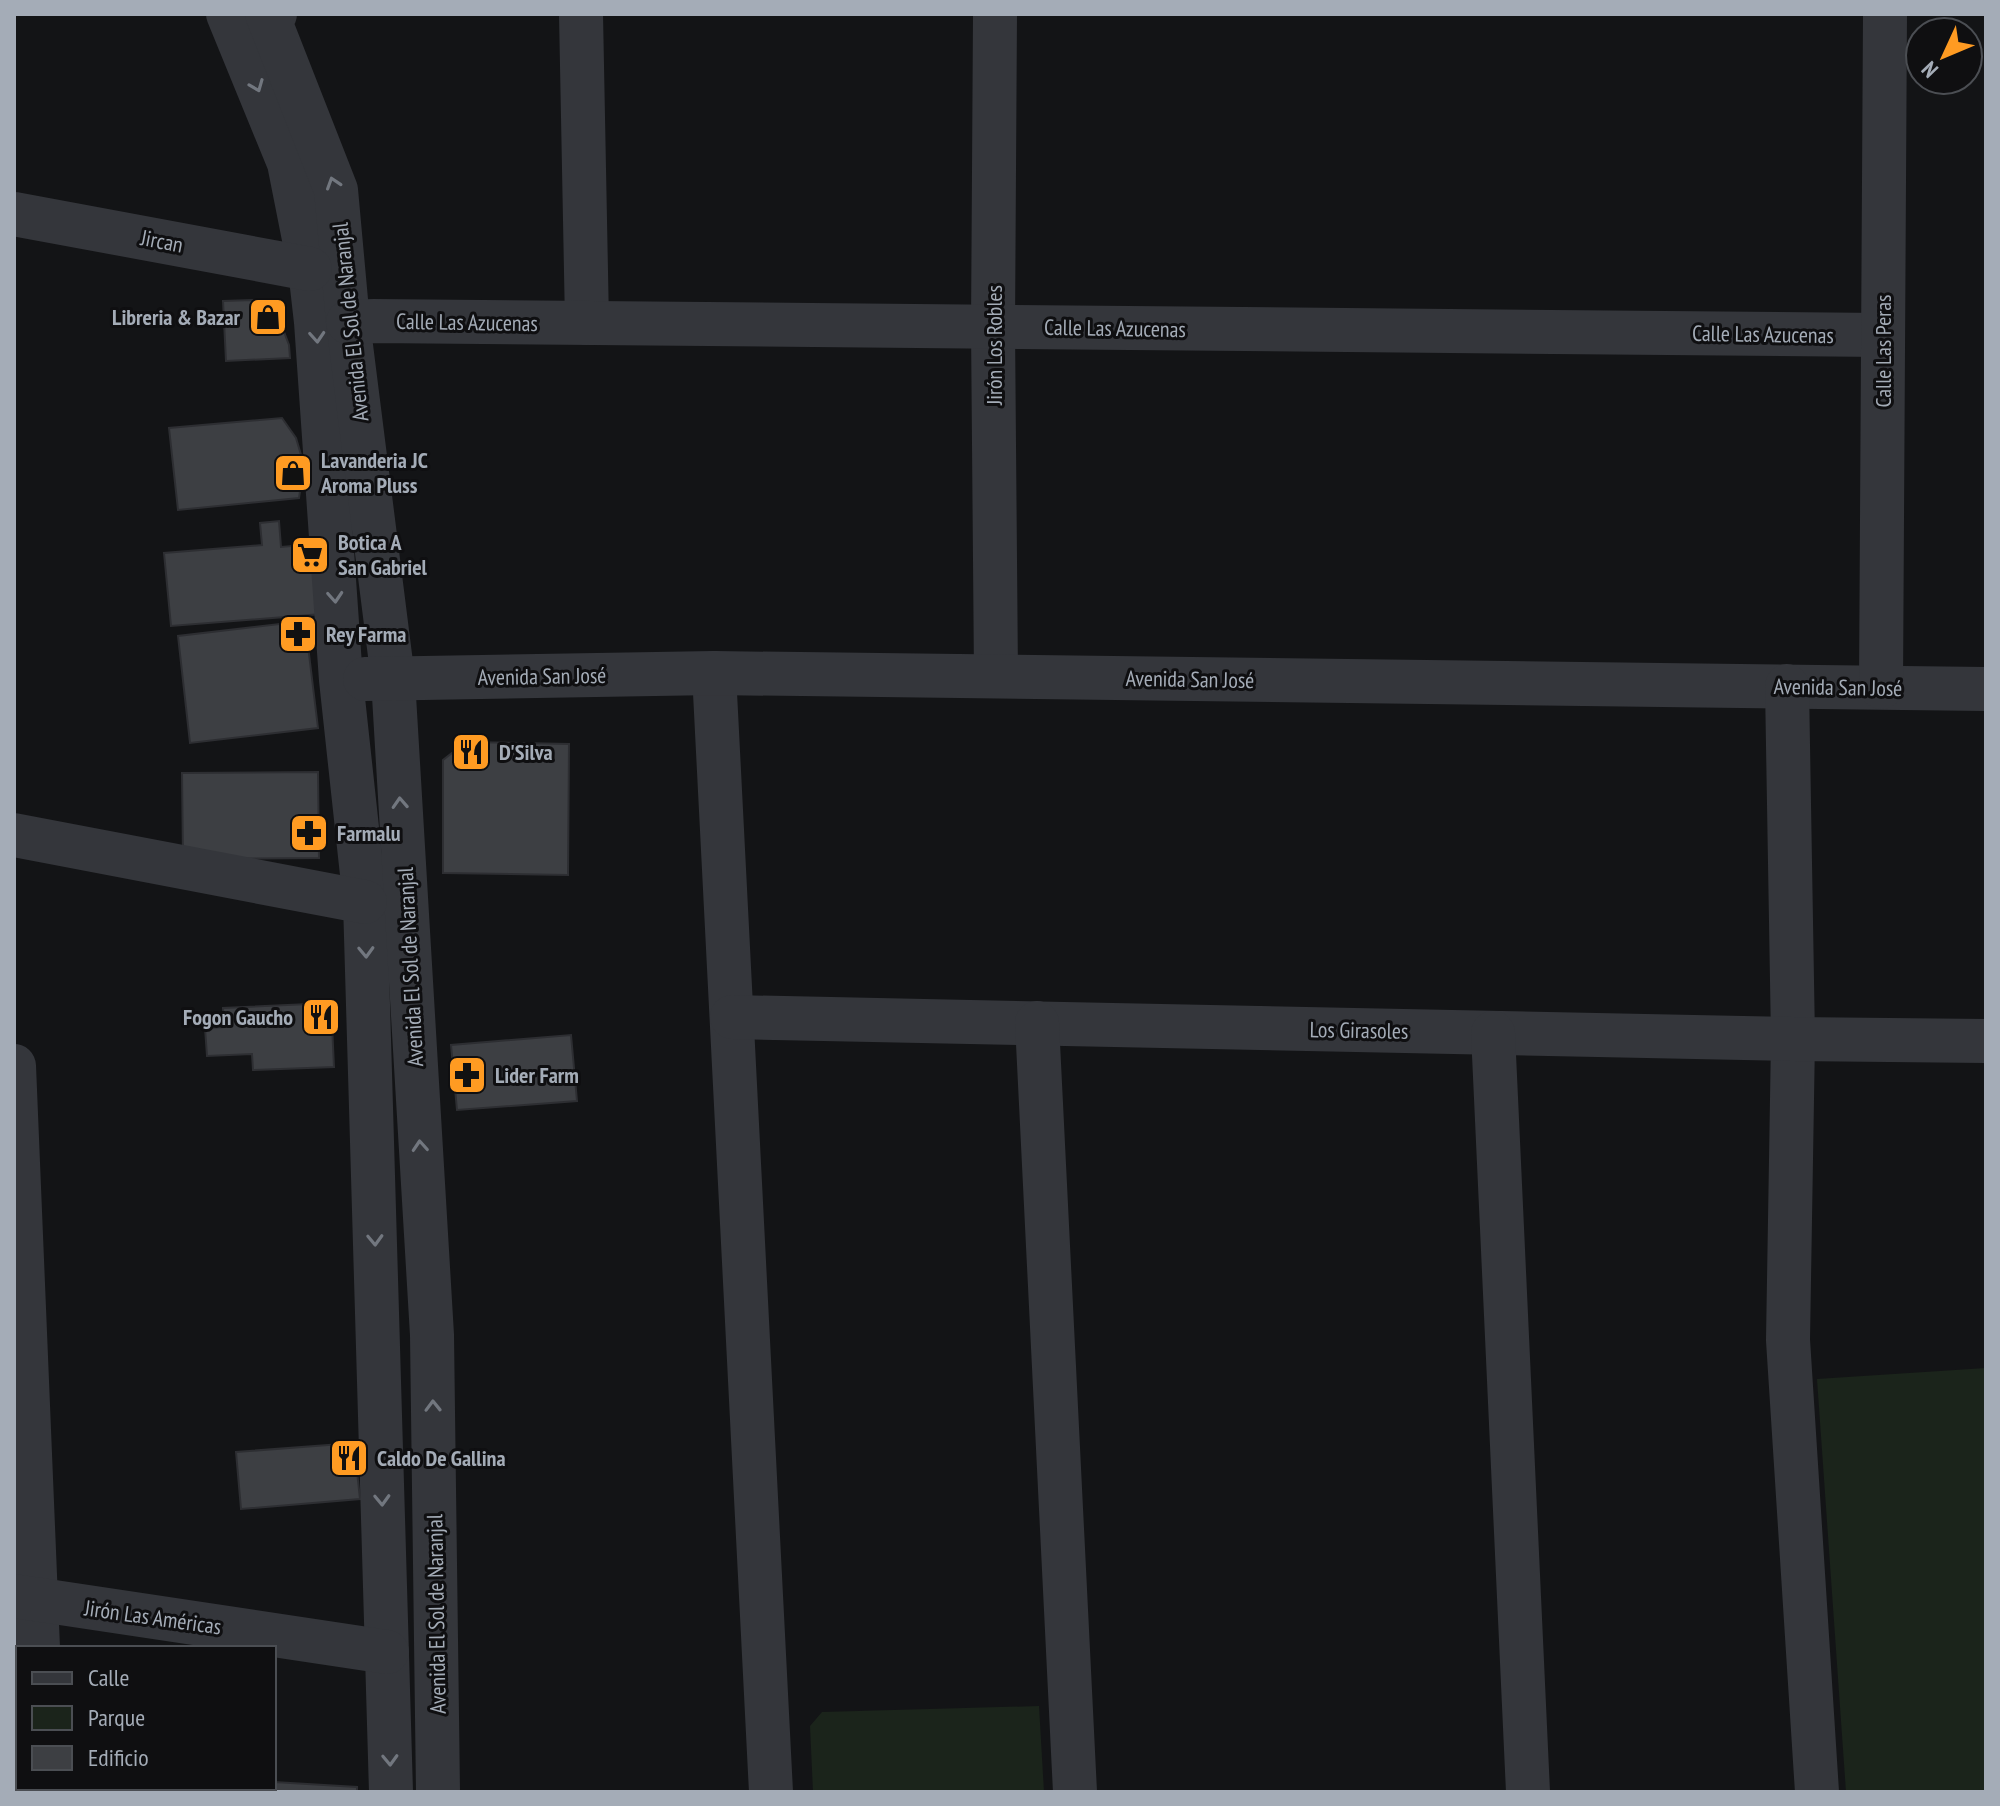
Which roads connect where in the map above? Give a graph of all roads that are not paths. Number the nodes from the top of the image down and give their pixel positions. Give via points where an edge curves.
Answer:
1 (228, 14) edge
2 (267, 14) edge
3 (275, 14) edge
4 (581, 14) edge
5 (995, 14) edge
6 (1885, 14) edge
7 (14, 214) edge
8 (310, 269) junction
9 (348, 322) junction
10 (587, 323) junction
11 (993, 327) junction
12 (1883, 335) junction
13 (714, 673) junction
14 (996, 676) junction
15 (393, 679) junction
16 (341, 680) junction
17 (1787, 686) junction
18 (1881, 687) junction
19 (1986, 689) edge
20 (14, 835) edge
21 (365, 902) junction
22 (732, 1017) junction
23 (1037, 1023) junction
24 (1493, 1033) junction
25 (1793, 1039) junction
26 (1986, 1041) edge
27 (14, 1066) edge
28 (16, 1151) edge
29 (25, 1598) edge
30 (37, 1646) edge
31 (387, 1652) junction
32 (391, 1792) edge
33 (438, 1792) edge
34 (771, 1792) edge
35 (1075, 1792) edge
36 (1528, 1792) edge
37 (1817, 1792) edge

1 -> 8 street, Avenida El Sol de Naranjal via 289,163
2 - 3 street
9 -> 2 street, Avenida El Sol de Naranjal via 336,190
4 - 10 street
5 - 11 street, Jirón Los Robles
6 - 12 street, Calle Las Peras
7 - 8 street, Jircan
8 -> 16 street, Avenida El Sol de Naranjal
9 - 10 street, Calle Las Azucenas
9 - 15 street, Avenida El Sol de Naranjal
10 - 11 street, Calle Las Azucenas
11 - 12 street, Calle Las Azucenas
11 - 14 street, Jirón Los Robles
12 - 18 street, Calle Las Peras
13 - 14 street, Avenida San José
13 - 15 street, Avenida San José
13 - 22 street
14 - 17 street, Avenida San José
15 - 16 street, Avenida San José
33 -> 15 street, Avenida El Sol de Naranjal via 432,1335
16 - 21 street, Avenida El Sol de Naranjal
17 - 18 street, Avenida San José
17 - 25 street
18 - 19 street, Avenida San José
20 - 21 street
21 -> 31 street, Avenida El Sol de Naranjal
22 - 23 street, Los Girasoles
22 - 34 street
23 - 24 street, Los Girasoles
23 - 35 street
24 - 25 street, Los Girasoles
24 - 36 street
25 - 26 street, Los Girasoles
25 - 37 street via 1788,1340
27 - 28 street
28 - 29 street
29 - 30 street
29 - 31 street, Jirón Las Américas
31 -> 32 street, Avenida El Sol de Naranjal

